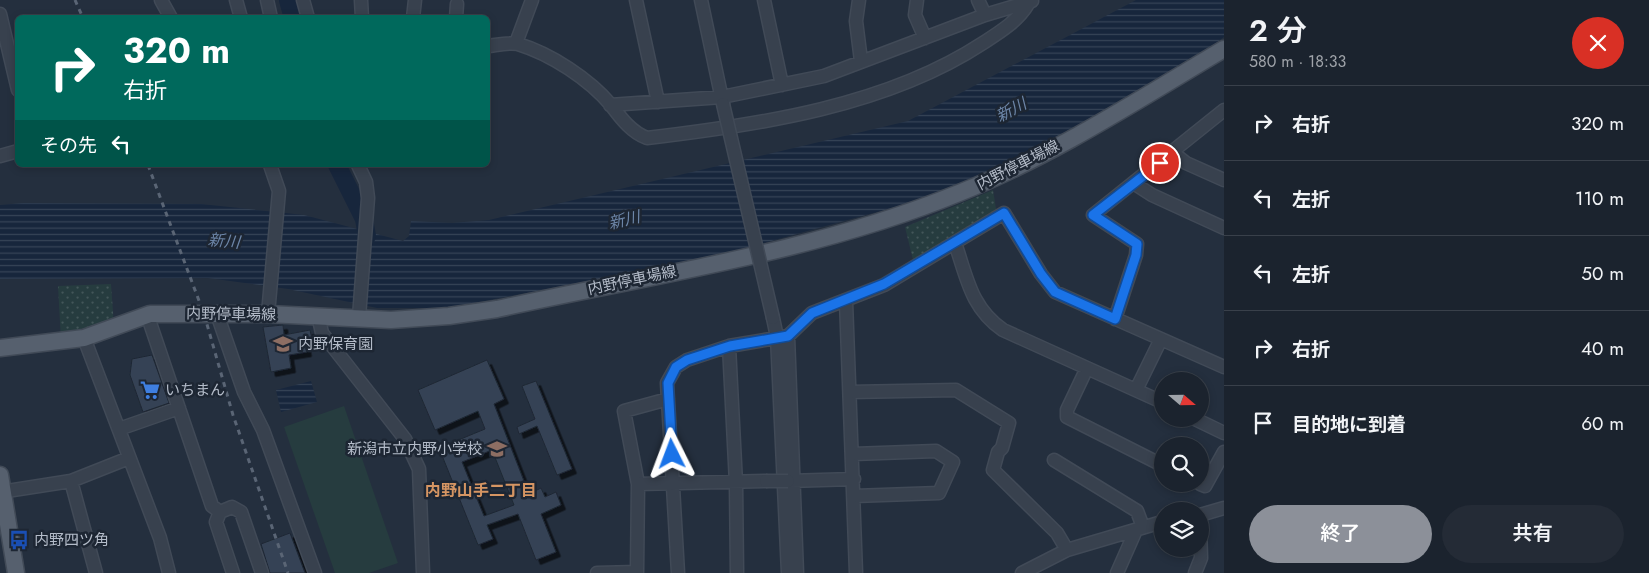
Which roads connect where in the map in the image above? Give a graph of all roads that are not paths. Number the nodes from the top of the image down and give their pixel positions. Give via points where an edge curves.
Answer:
1 (161, 0) edge
2 (236, 0) edge
3 (267, 0) edge
4 (303, 0) edge
5 (361, 0) edge
6 (415, 0) edge
7 (532, 0) edge
8 (636, 0) edge
9 (701, 0) edge
10 (859, 0) edge
11 (917, 0) edge
12 (978, 0) edge
13 (768, 1) edge
14 (1030, 2) edge
15 (457, 4) dead end
16 (0, 14) edge
17 (169, 15) edge
18 (240, 15) edge
19 (270, 15) edge
20 (307, 15) edge
21 (362, 15) edge
22 (413, 15) edge
23 (456, 15) edge
24 (985, 15) junction
25 (925, 38) junction
26 (516, 44) junction
27 (490, 46) edge
28 (1224, 49) edge
29 (861, 61) junction
30 (15, 77) edge
31 (782, 85) junction
32 (722, 100) junction
33 (658, 102) junction
34 (610, 105) junction
35 (1223, 113) edge
36 (15, 152) edge
37 (1173, 153) junction
38 (0, 156) edge
39 (271, 167) edge
40 (359, 167) edge
41 (1224, 180) edge
42 (1134, 184) junction
43 (1224, 228) edge
44 (955, 243) junction
45 (846, 301) junction
46 (150, 314) junction
47 (217, 314) junction
48 (268, 314) junction
49 (318, 315) junction
50 (359, 318) junction
51 (1115, 319) junction
52 (782, 336) junction
53 (84, 338) junction
54 (1161, 339) junction
55 (730, 346) junction
56 (0, 348) edge
57 (1224, 367) edge
58 (1087, 368) junction
59 (1136, 390) junction
60 (850, 392) junction
61 (668, 398) junction
62 (1154, 398) edge
63 (179, 408) junction
64 (1209, 426) edge
65 (119, 429) junction
66 (1224, 433) edge
67 (1224, 452) edge
68 (853, 454) junction
69 (129, 458) junction
70 (1054, 460) dead end
71 (1154, 461) edge
72 (854, 479) junction
73 (1209, 479) edge
74 (71, 481) junction
75 (791, 481) junction
76 (736, 483) junction
77 (638, 484) junction
78 (674, 484) junction
79 (1, 486) edge
80 (854, 496) junction
81 (1224, 508) edge
82 (220, 512) junction
83 (1209, 512) edge
84 (1154, 525) edge
85 (1140, 529) junction
86 (1067, 550) junction
87 (1201, 557) edge
88 (16, 573) edge
89 (96, 573) edge
90 (169, 573) edge
91 (233, 573) edge
92 (262, 573) edge
93 (315, 573) edge
94 (424, 573) edge
95 (597, 573) edge
96 (678, 573) edge
97 (737, 573) edge
98 (788, 573) edge
99 (797, 573) edge
100 (856, 573) edge
101 (1022, 573) edge
102 (1117, 573) edge
103 (1195, 573) edge

1 - 17 street
2 - 18 street
3 - 19 street
4 - 20 street
5 - 21 street
6 - 22 street
7 - 26 street
8 - 33 street
9 - 32 street
10 - 29 street via 856,21
11 - 25 street via 915,15
12 - 24 street
13 - 31 street
14 - 24 street
14 - 34 street via 1021,15 960,58 874,93 815,112 647,138 624,122
15 - 23 street
16 - 30 street
24 - 25 street
25 - 29 street
26 - 27 street
26 - 34 street via 542,54 582,79
28 - 50 main road, 内野停車場線 via 1023,165 960,193 858,228 783,248 497,309 420,319
29 - 31 street via 824,76
31 - 32 street
32 - 33 street
32 - 52 street, bridge via 773,318
33 - 34 street
35 - 37 street
36 - 38 street
37 - 41 street via 1186,163
37 - 42 street
39 - 48 street via 279,191
40 - 50 street via 366,182 368,198
42 - 43 street
42 - 51 street via 1093,215 1137,244
44 - 45 street via 884,284
44 - 51 street via 1004,213 1055,292
44 - 58 street via 973,296 980,311 991,322
45 - 52 street via 812,313
45 - 60 street
46 - 47 main road, 内野停車場線
46 - 53 main road, 内野停車場線
46 - 63 street via 150,324
47 - 48 main road, 内野停車場線
47 - 93 street
48 - 49 main road, 内野停車場線
49 - 50 main road, 内野停車場線
49 - 94 street via 322,332 405,439 419,469
51 - 54 street
52 - 55 street
52 - 75 street
52 - 98 street
53 - 56 main road, 内野停車場線
53 - 65 street
54 - 57 street
54 - 59 street
55 - 61 street via 701,353 676,367 668,383
55 - 76 street
58 - 59 street
58 - 71 street via 1066,418
59 - 62 street
60 - 68 street
60 - 86 street via 956,390 1009,423 993,470 1057,533
61 - 77 street via 624,411
61 - 78 street
63 - 65 street
63 - 82 street via 212,506
64 - 66 street
65 - 69 street
67 - 73 street
68 - 72 street
68 - 80 street via 936,451 953,462 939,493
69 - 74 street
69 - 90 street via 160,538
70 - 85 street via 1137,511
72 - 75 street
72 - 80 street
74 - 79 street
74 - 89 street
75 - 76 street, bridge
75 - 99 street
76 - 78 street
76 - 97 street
77 - 78 street
77 - 95 street via 637,572
78 - 96 street
79 - 88 main road
80 - 100 street
81 - 83 street
82 - 91 street via 216,522
82 - 92 street via 232,507 241,512
84 - 85 street
85 - 86 street
85 - 102 street
86 - 101 street
87 - 103 street

